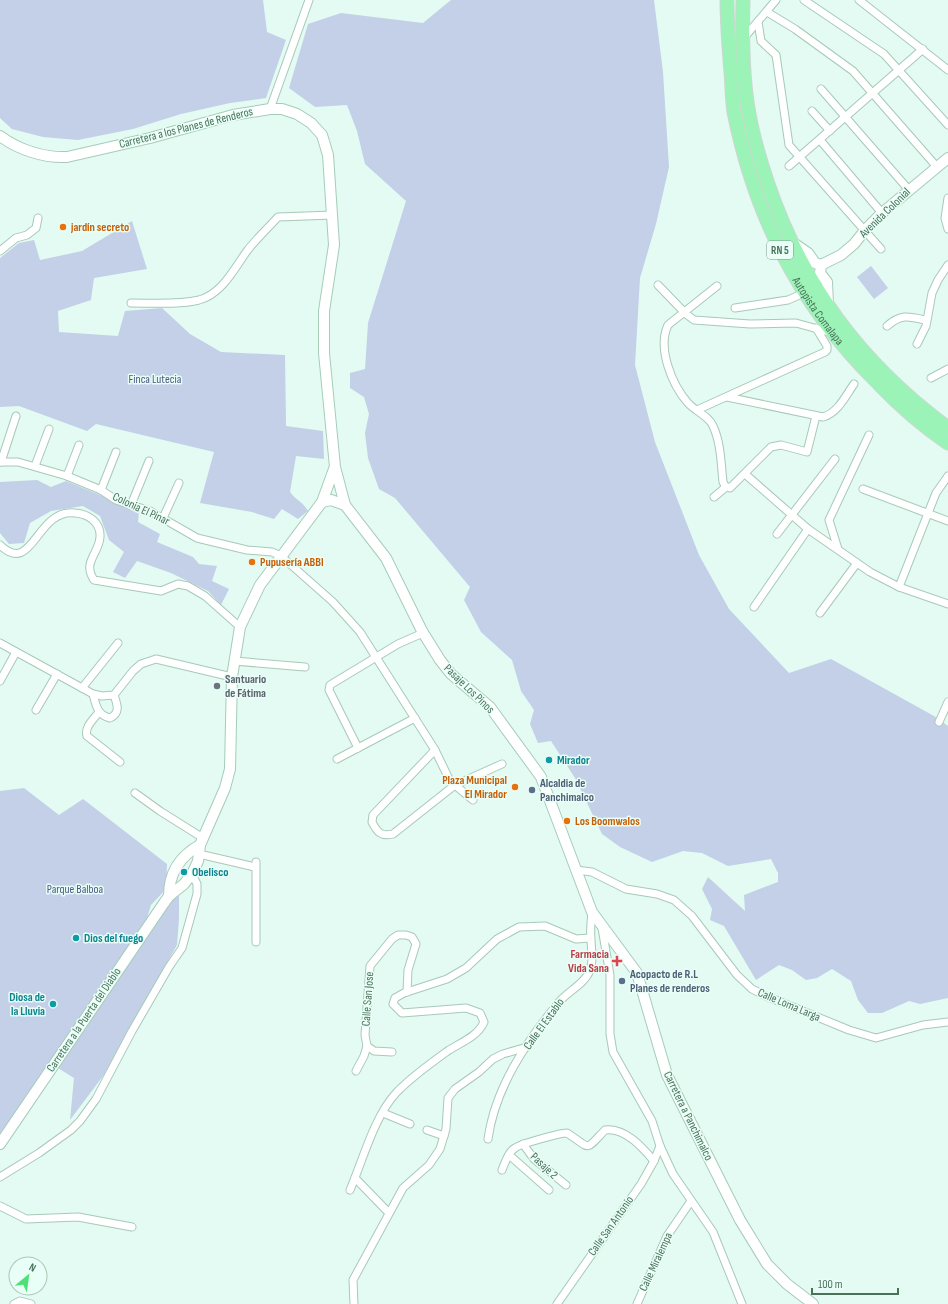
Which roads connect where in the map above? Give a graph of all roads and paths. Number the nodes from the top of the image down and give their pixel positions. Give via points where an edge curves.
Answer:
1 (309, 0) edge
2 (726, 0) edge
3 (743, 0) edge
4 (776, 0) edge
5 (804, 0) edge
6 (859, 0) edge
7 (767, 12) junction
8 (758, 22) junction
9 (742, 40) junction
10 (923, 49) junction
11 (899, 70) junction
12 (948, 70) edge
13 (821, 89) dead end
14 (873, 93) junction
15 (270, 109) junction
16 (812, 111) dead end
17 (845, 117) junction
18 (948, 125) edge
19 (830, 131) junction
20 (0, 136) edge
21 (820, 140) junction
22 (800, 157) junction
23 (948, 158) edge
24 (789, 166) dead end
25 (937, 167) junction
26 (909, 190) junction
27 (948, 198) edge
28 (882, 213) junction
29 (333, 216) junction
30 (38, 218) dead end
31 (948, 228) edge
32 (866, 229) junction
33 (790, 241) junction
34 (881, 249) dead end
35 (0, 251) edge
36 (821, 265) junction
37 (948, 265) edge
38 (658, 285) dead end
39 (717, 286) dead end
40 (804, 293) junction
41 (132, 303) dead end
42 (828, 307) junction
43 (735, 308) dead end
44 (684, 311) junction
45 (926, 320) junction
46 (887, 326) dead end
47 (816, 328) junction
48 (832, 334) junction
49 (917, 344) dead end
50 (948, 369) edge
51 (931, 378) dead end
52 (854, 384) dead end
53 (727, 397) junction
54 (697, 410) junction
55 (16, 416) dead end
56 (816, 416) junction
57 (948, 428) edge
58 (49, 429) dead end
59 (869, 435) dead end
60 (948, 443) edge
61 (79, 445) dead end
62 (2, 451) edge
63 (116, 452) dead end
64 (835, 459) dead end
65 (149, 461) dead end
66 (1, 462) edge
67 (35, 466) junction
68 (335, 467) junction
69 (745, 474) junction
70 (67, 476) junction
71 (948, 476) edge
72 (179, 483) dead end
73 (726, 487) junction
74 (863, 489) dead end
75 (101, 490) junction
76 (714, 498) dead end
77 (322, 502) junction
78 (131, 505) junction
79 (345, 505) junction
80 (929, 514) junction
81 (792, 516) junction
82 (163, 518) junction
83 (948, 521) edge
84 (808, 529) junction
85 (777, 534) dead end
86 (0, 545) edge
87 (838, 549) junction
88 (281, 556) junction
89 (857, 563) junction
90 (899, 587) junction
91 (948, 604) edge
92 (754, 607) dead end
93 (820, 613) dead end
94 (240, 627) junction
95 (423, 632) junction
96 (0, 643) edge
97 (118, 643) dead end
98 (16, 652) junction
99 (376, 657) junction
100 (234, 661) junction
101 (305, 667) dead end
102 (57, 674) junction
103 (232, 677) junction
104 (0, 681) edge
105 (82, 688) junction
106 (93, 694) junction
107 (114, 695) junction
108 (948, 702) edge
109 (36, 710) dead end
110 (99, 712) junction
111 (415, 718) junction
112 (939, 722) dead end
113 (358, 748) junction
114 (435, 750) junction
115 (337, 759) dead end
116 (120, 762) dead end
117 (502, 764) dead end
118 (455, 785) junction
119 (135, 793) dead end
120 (473, 800) dead end
121 (201, 846) junction
122 (576, 870) junction
123 (192, 874) junction
124 (169, 896) junction
125 (592, 912) junction
126 (590, 938) junction
127 (256, 942) dead end
128 (609, 942) junction
129 (407, 992) junction
130 (948, 1022) edge
131 (366, 1046) junction
132 (527, 1047) junction
133 (392, 1052) dead end
134 (356, 1071) dead end
135 (383, 1113) junction
136 (410, 1124) dead end
137 (427, 1130) dead end
138 (444, 1136) junction
139 (488, 1139) dead end
140 (0, 1144) edge
141 (523, 1144) junction
142 (660, 1146) junction
143 (509, 1155) junction
144 (654, 1161) junction
145 (502, 1170) dead end
146 (0, 1177) edge
147 (355, 1178) junction
148 (566, 1185) dead end
149 (350, 1190) dead end
150 (549, 1190) dead end
151 (691, 1201) junction
152 (0, 1206) edge
153 (388, 1214) junction
154 (132, 1227) dead end
155 (14, 1304) edge
156 (31, 1304) edge
157 (354, 1304) edge
158 (557, 1304) edge
159 (637, 1304) edge
160 (742, 1304) edge
161 (813, 1304) edge

1 - 15 street
2 - 40 highway, Autopista Comalapa / RN 5 via 734,110 747,164 775,240
3 - 9 highway, Autopista Comalapa / RN 5
4 - 7 street
5 - 11 street via 874,46
6 - 10 street
7 - 8 street
7 - 14 street via 844,64
8 - 9 street
8 - 22 street via 761,41 776,55 789,144
9 - 33 highway, Autopista Comalapa / RN 5 via 750,121 761,162
10 - 11 street
10 - 12 street
11 - 14 street
11 - 18 street
13 - 17 street
14 - 17 street
14 - 25 street
15 - 20 main road, Carretera a los Planes de Renderos via 233,115 67,157 32,152 15,146
15 - 29 main road, Carretera a los Planes de Renderos via 282,109 297,114 311,123 322,135 328,155
16 - 19 street
17 - 19 street
17 - 26 street
19 - 21 street
21 - 22 street
21 - 28 street
22 - 24 street
22 - 32 street
23 - 25 main road, Avenida Colonial
25 - 26 main road, Avenida Colonial
26 - 28 main road, Avenida Colonial
27 - 31 street via 945,218
28 - 32 main road, Avenida Colonial
29 - 41 street via 278,217 216,291 200,300
29 - 68 main road, Carretera a los Planes de Renderos via 334,245 323,320
30 - 35 street via 36,228 27,235 16,238
32 - 34 street
32 - 36 main road, Avenida Colonial via 841,255
33 - 36 main road via 808,254 815,263
33 - 42 highway, Autopista Comalapa / RN 5 via 810,280
36 - 42 main road via 820,273 826,282
37 - 45 street via 932,293
38 - 44 street
39 - 44 street
40 - 43 street via 788,300
40 - 48 highway, Autopista Comalapa / RN 5
42 - 57 highway, Autopista Comalapa / RN 5 via 856,344 882,372 917,405
44 - 47 street via 694,320 750,324 796,323
44 - 54 street via 668,325 664,341 668,367 680,393
45 - 46 street via 898,317
45 - 49 street via 926,326
47 - 48 street
47 - 53 street via 827,346 825,352
48 - 60 highway, Autopista Comalapa / RN 5 via 888,394
50 - 51 street
52 - 56 street via 830,415
53 - 54 street
53 - 56 street
54 - 73 street via 712,424 719,442 723,482
55 - 62 street
56 - 69 street via 807,452 776,445 761,456
58 - 67 street
59 - 87 street via 829,520
61 - 70 street
62 - 66 street
63 - 75 street
64 - 81 street
65 - 78 street
66 - 67 street, Colonia El Pinar
67 - 70 street, Colonia El Pinar
68 - 77 main road, Carretera a la Puerta del Diablo
68 - 79 main road, Pasaje Los Pinos
69 - 73 street via 730,488
69 - 81 street
70 - 75 street, Colonia El Pinar
71 - 80 street via 936,493
72 - 82 street
73 - 76 street
74 - 80 street
75 - 78 street, Colonia El Pinar via 116,500
77 - 79 main road via 331,500
77 - 88 main road, Carretera a la Puerta del Diablo
78 - 82 street, Colonia El Pinar
79 - 95 main road, Pasaje Los Pinos via 386,558
80 - 83 street
80 - 90 street
81 - 84 street
81 - 85 street
82 - 88 street, Colonia El Pinar via 197,538 247,550 272,552
84 - 87 street
84 - 92 street
86 - 94 street via 9,552 24,552 49,521 58,515 71,512 84,514 92,518 98,527 100,538 90,562 90,573 94,580 161,591 178,584 188,586 205,596
87 - 89 street
88 - 94 main road, Carretera a la Puerta del Diablo via 260,585
88 - 99 street via 333,602 360,632
89 - 90 street via 878,578
89 - 93 street
90 - 91 street
94 - 100 main road, Carretera a la Puerta del Diablo
95 - 99 street
95 - 122 main road, Pasaje Los Pinos via 448,670 490,707 534,766 543,782
96 - 98 street
97 - 105 street
98 - 102 street
98 - 104 street
99 - 111 street
99 - 113 street via 336,681 329,690
100 - 101 street
100 - 103 main road, Carretera a la Puerta del Diablo
102 - 105 street
102 - 109 street
103 - 107 street via 156,659 141,664
103 - 121 main road, Carretera a la Puerta del Diablo via 230,768 221,798
105 - 106 street
106 - 107 street
106 - 110 street
107 - 110 street via 117,706 114,716 107,717
108 - 112 street
110 - 116 street via 88,727 87,736
111 - 113 street
111 - 114 street
113 - 115 street
114 - 118 street via 450,781
114 - 118 street via 373,815 375,829 385,836 393,834
117 - 118 street
118 - 120 street
119 - 121 street
121 - 123 main road, Carretera a la Puerta del Diablo
121 - 124 main road, Carretera a la Puerta del Diablo via 188,852 179,863 172,875
121 - 127 street via 256,864
122 - 125 main road, Pasaje Los Pinos
122 - 130 street, Calle Loma Larga via 592,872 622,888 657,894 674,900 692,916 744,982 761,994 835,1025 876,1038 923,1025
123 - 124 main road, Carretera a la Puerta del Diablo via 180,889
123 - 146 street via 197,884 197,894 182,948 132,1031 96,1099 71,1130
124 - 140 main road, Carretera a la Puerta del Diablo
125 - 126 street, Calle El Establo
125 - 128 main road, Carretera a Panchimalco
126 - 129 street via 576,939 545,926 519,927 497,939 466,968 447,979
126 - 132 street, Calle El Establo via 590,972 560,1001
128 - 142 street via 610,1034 613,1052 652,1121
128 - 161 main road, Carretera a Panchimalco via 630,960 637,973 667,1075 740,1220 767,1264
129 - 131 street, Calle San Jose via 408,970 416,944 412,937 398,935 370,966
129 - 135 street via 398,995 393,1001 402,1013 466,1008 480,1013 484,1022 478,1032 408,1082
131 - 133 street via 374,1051
131 - 134 street
132 - 138 street via 493,1059 455,1088 448,1098
132 - 139 street, Calle El Establo via 506,1079 495,1105
135 - 136 street
135 - 147 street
137 - 138 street
138 - 153 street via 440,1149 429,1165 403,1188
141 - 143 street
141 - 144 street via 567,1133 589,1146 594,1144 605,1130 611,1129 640,1144
141 - 148 street, Pasaje 2 via 534,1159
142 - 144 street, Calle San Antonio
142 - 151 street via 673,1174
143 - 145 street
143 - 150 street
144 - 158 street, Calle San Antonio via 641,1184
147 - 149 street
147 - 153 street
151 - 159 street, Calle Miralempa via 667,1236
151 - 160 street via 713,1232
152 - 154 street via 26,1219 78,1217
153 - 157 street via 353,1280
155 - 156 street

